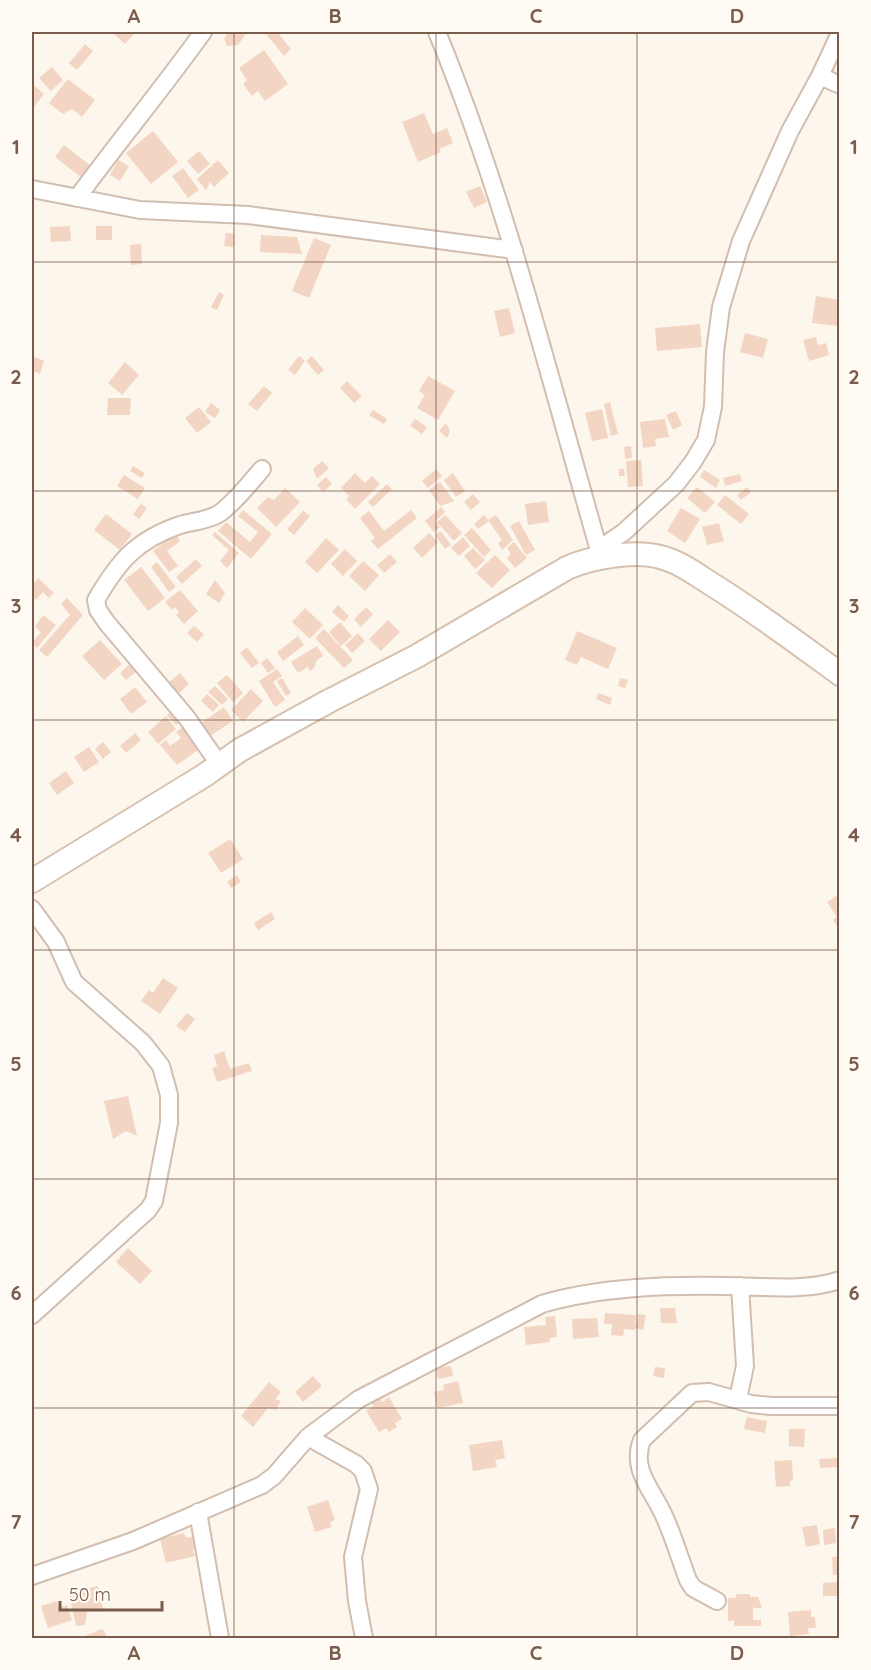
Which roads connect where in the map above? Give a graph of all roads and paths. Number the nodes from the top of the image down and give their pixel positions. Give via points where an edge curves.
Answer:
1 (203, 32) edge
2 (437, 32) edge
3 (840, 33) edge
4 (820, 76) junction
5 (840, 85) edge
6 (32, 189) edge
7 (77, 198) junction
8 (514, 250) junction
9 (262, 469) dead end
10 (600, 554) junction
11 (840, 674) edge
12 (219, 764) junction
13 (32, 881) edge
14 (32, 909) edge
15 (840, 1280) edge
16 (740, 1286) junction
17 (32, 1316) edge
18 (738, 1399) junction
19 (840, 1406) edge
20 (308, 1437) junction
21 (198, 1512) junction
22 (32, 1576) edge
23 (717, 1601) dead end
24 (220, 1638) edge
25 (364, 1638) edge

1 - 7 street
2 - 8 street via 481,146
3 - 4 street
4 - 5 street
4 - 10 street via 790,131 741,241 721,307 713,407 706,440 676,484
6 - 7 street
7 - 8 street via 140,210 248,215
8 - 10 street
9 - 12 street via 219,514 171,529 131,551 96,600 107,624
10 - 11 main road via 637,553 680,564
10 - 12 main road via 567,568 417,656
12 - 13 main road
14 - 17 street via 56,942 74,982 143,1043 160,1066 169,1095 164,1150 154,1200 148,1210
15 - 16 street via 816,1286
16 - 18 street via 745,1366
16 - 20 street via 694,1285 604,1292 542,1304 359,1399
18 - 19 street via 771,1406
18 - 23 street via 709,1392 692,1393 649,1431 638,1450 644,1481 658,1501 688,1580 693,1588
20 - 21 street via 262,1485
20 - 25 street via 356,1464 369,1489 354,1557
21 - 22 street via 133,1541
21 - 24 street

